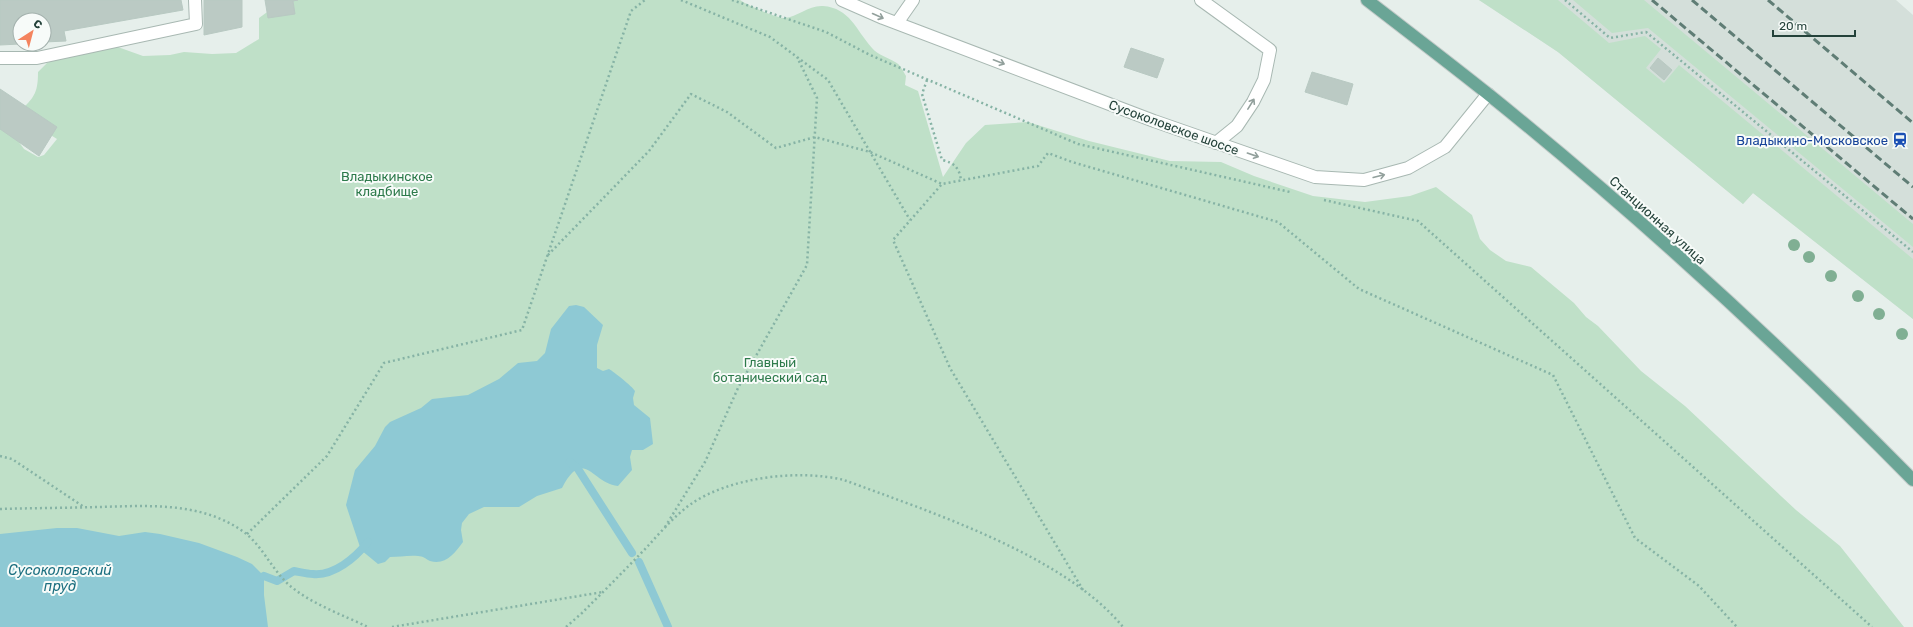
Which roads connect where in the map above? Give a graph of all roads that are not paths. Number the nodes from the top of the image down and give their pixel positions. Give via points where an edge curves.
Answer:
1 (195, 0) edge
2 (842, 0) edge
3 (913, 0) edge
4 (1201, 0) edge
5 (1367, 0) edge
6 (897, 23) junction
7 (0, 58) edge
8 (1488, 94) junction
9 (1216, 143) junction
10 (1913, 480) edge

1 - 7 street via 196,24 37,58
2 -> 6 street, Сусоколовское шоссе
3 - 6 street
9 -> 4 street via 1237,126 1253,102 1264,80 1270,50
5 - 8 main road, Станционная улица
6 -> 9 street, Сусоколовское шоссе
9 -> 8 street, Сусоколовское шоссе via 1314,177 1364,180 1408,168 1445,147
8 - 10 main road, Станционная улица via 1668,247 1835,401

